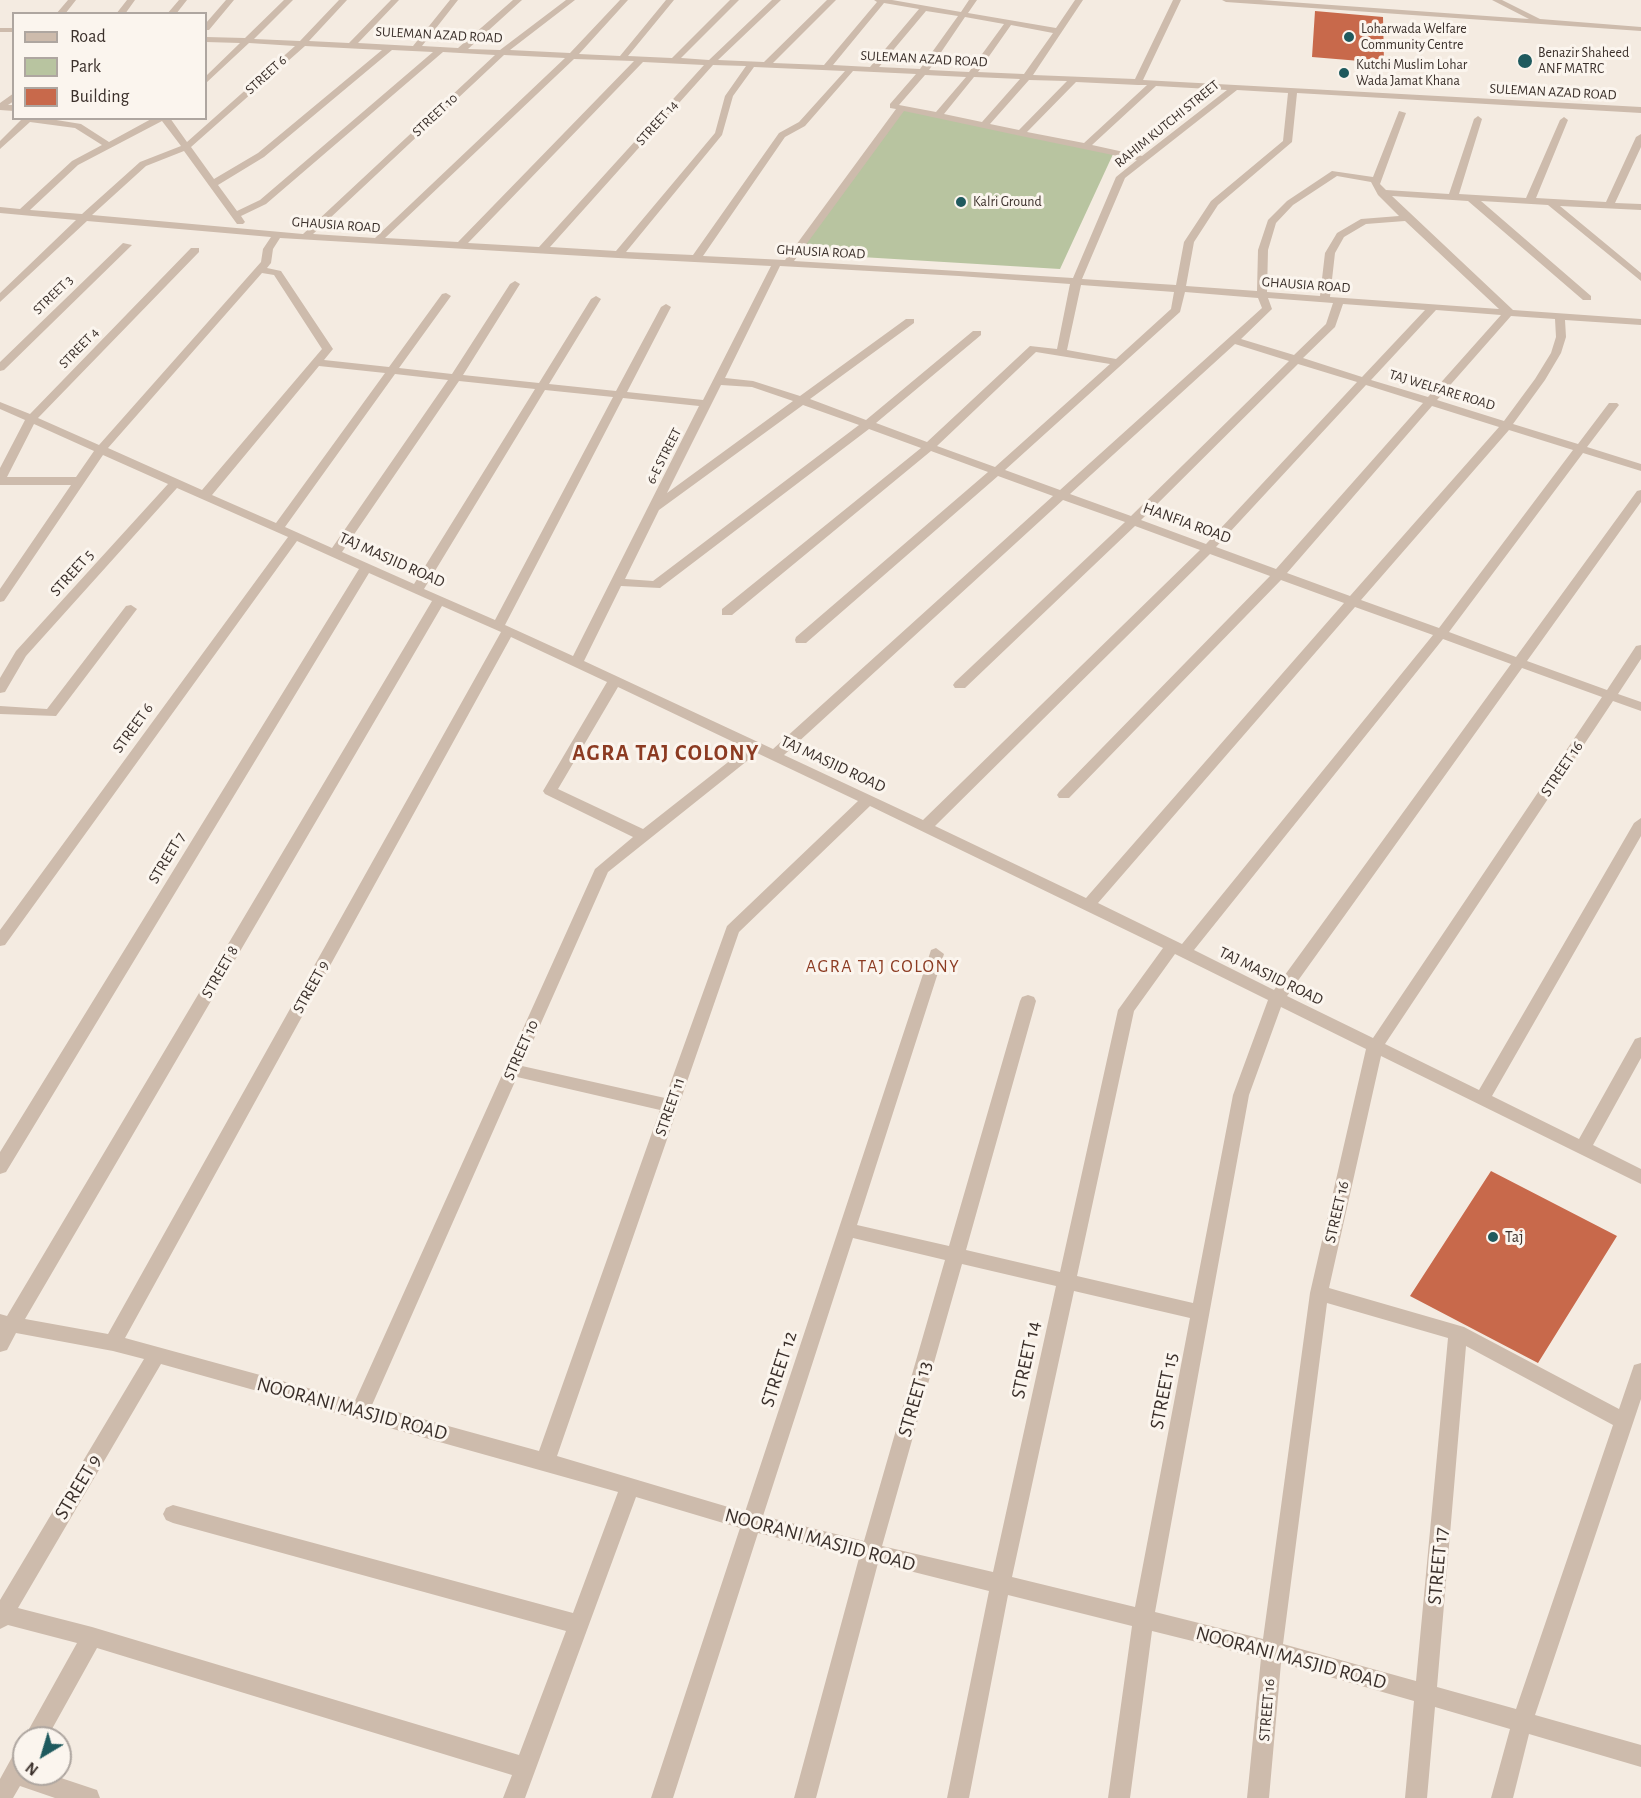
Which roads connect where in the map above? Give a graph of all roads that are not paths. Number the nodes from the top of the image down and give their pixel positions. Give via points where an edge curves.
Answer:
1 (72, 0) edge
2 (131, 0) edge
3 (183, 0) edge
4 (230, 0) edge
5 (289, 0) edge
6 (343, 0) edge
7 (395, 0) edge
8 (454, 0) edge
9 (518, 0) edge
10 (571, 0) edge
11 (624, 0) edge
12 (670, 0) edge
13 (735, 0) edge
14 (777, 0) edge
15 (832, 0) edge
16 (880, 0) edge
17 (973, 0) edge
18 (1079, 0) edge
19 (1178, 0) edge
20 (1226, 0) edge
21 (1496, 0) edge
22 (924, 8) junction
23 (62, 12) edge
24 (122, 12) edge
25 (173, 12) edge
26 (961, 15) junction
27 (1009, 23) junction
28 (1544, 23) junction
29 (207, 27) edge
30 (1641, 29) edge
31 (1058, 31) junction
32 (207, 39) edge
33 (249, 40) junction
34 (303, 43) junction
35 (352, 45) junction
36 (392, 46) junction
37 (417, 48) junction
38 (442, 49) junction
39 (462, 49) junction
40 (504, 51) junction
41 (573, 55) junction
42 (623, 57) junction
43 (642, 58) junction
44 (675, 60) junction
45 (711, 62) junction
46 (752, 64) junction
47 (766, 65) junction
48 (826, 68) junction
49 (851, 69) junction
50 (872, 70) junction
51 (922, 73) junction
52 (971, 75) junction
53 (1026, 78) junction
54 (207, 79) edge
55 (1074, 79) junction
56 (1138, 82) junction
57 (1154, 83) junction
58 (1234, 88) junction
59 (1293, 91) junction
60 (12, 98) edge
61 (12, 108) edge
62 (902, 108) junction
63 (1641, 110) edge
64 (1402, 113) dead end
65 (938, 115) junction
66 (1478, 119) dead end
67 (28, 120) edge
68 (54, 120) edge
69 (159, 120) edge
70 (165, 120) edge
71 (1564, 120) dead end
72 (984, 125) junction
73 (1021, 133) junction
74 (1641, 137) edge
75 (108, 145) junction
76 (0, 146) edge
77 (1086, 146) junction
78 (186, 147) junction
79 (1145, 159) junction
80 (1376, 180) junction
81 (212, 184) junction
82 (1381, 193) junction
83 (1453, 197) junction
84 (1471, 198) junction
85 (1530, 201) junction
86 (1550, 202) junction
87 (1609, 206) junction
88 (1637, 207) edge
89 (0, 210) edge
90 (22, 212) junction
91 (1641, 213) edge
92 (235, 215) junction
93 (85, 218) junction
94 (1407, 218) junction
95 (247, 232) junction
96 (276, 235) junction
97 (305, 237) junction
98 (377, 241) junction
99 (127, 245) dead end
100 (460, 246) junction
101 (195, 250) dead end
102 (542, 250) junction
103 (618, 255) junction
104 (696, 259) junction
105 (782, 264) junction
106 (260, 270) junction
107 (1641, 278) edge
108 (1076, 282) junction
109 (515, 284) dead end
110 (1179, 289) junction
111 (1262, 295) junction
112 (446, 296) dead end
113 (1587, 298) dead end
114 (0, 299) edge
115 (596, 299) dead end
116 (1325, 299) junction
117 (1339, 300) junction
118 (666, 307) dead end
119 (1432, 307) junction
120 (1509, 312) junction
121 (1560, 316) junction
122 (910, 321) dead end
123 (1638, 324) edge
124 (977, 333) dead end
125 (1234, 340) junction
126 (1061, 352) junction
127 (1297, 360) junction
128 (1117, 362) junction
129 (317, 363) junction
130 (0, 368) edge
131 (392, 371) junction
132 (456, 377) junction
133 (720, 381) junction
134 (1363, 382) junction
135 (542, 386) junction
136 (620, 395) junction
137 (801, 400) junction
138 (1430, 402) junction
139 (708, 404) junction
140 (0, 405) edge
141 (1613, 405) dead end
142 (31, 419) junction
143 (867, 425) junction
144 (1506, 426) junction
145 (929, 447) junction
146 (1580, 448) junction
147 (100, 450) junction
148 (1641, 468) edge
149 (996, 471) junction
150 (0, 480) edge
151 (79, 481) junction
152 (175, 483) junction
153 (1641, 494) edge
154 (204, 496) junction
155 (1063, 496) junction
156 (653, 510) junction
157 (1133, 521) junction
158 (278, 529) junction
159 (295, 536) junction
160 (1208, 549) junction
161 (334, 554) junction
162 (366, 567) junction
163 (1279, 574) junction
164 (617, 582) junction
165 (417, 590) junction
166 (0, 598) edge
167 (439, 600) junction
168 (1354, 602) junction
169 (131, 609) dead end
170 (727, 612) dead end
171 (503, 628) junction
172 (1441, 634) junction
173 (801, 640) dead end
174 (1641, 648) edge
175 (576, 663) junction
176 (1521, 663) junction
177 (615, 681) junction
178 (960, 685) dead end
179 (0, 689) edge
180 (1611, 696) junction
181 (1641, 707) edge
182 (0, 710) edge
183 (756, 747) junction
184 (774, 756) junction
185 (1064, 795) dead end
186 (868, 800) junction
187 (1641, 823) edge
188 (925, 827) junction
189 (644, 836) junction
190 (1088, 905) junction
191 (0, 941) edge
192 (1178, 949) junction
193 (936, 954) dead end
194 (1276, 999) junction
195 (1028, 1001) dead end
196 (1641, 1043) edge
197 (1376, 1047) junction
198 (513, 1070) junction
199 (1482, 1099) junction
200 (671, 1106) junction
201 (1582, 1149) junction
202 (0, 1167) edge
203 (1641, 1177) edge
204 (848, 1230) junction
205 (956, 1256) junction
206 (1066, 1281) junction
207 (1319, 1293) junction
208 (1201, 1313) junction
209 (6, 1323) edge
210 (1458, 1333) junction
211 (0, 1344) edge
212 (113, 1344) junction
213 (156, 1355) junction
214 (1641, 1371) edge
215 (360, 1411) junction
216 (1624, 1421) junction
217 (545, 1461) junction
218 (630, 1487) junction
219 (173, 1514) dead end
220 (753, 1523) junction
221 (870, 1554) junction
222 (999, 1585) junction
223 (1, 1615) edge
224 (1143, 1619) junction
225 (579, 1625) junction
226 (92, 1637) junction
227 (1272, 1652) junction
228 (1427, 1695) junction
229 (1522, 1722) junction
230 (42, 1726) edge
231 (1641, 1756) edge
232 (525, 1768) junction
233 (12, 1778) edge
234 (63, 1786) edge
235 (1, 1798) edge
236 (89, 1798) edge
237 (514, 1798) edge
238 (662, 1798) edge
239 (805, 1798) edge
240 (958, 1798) edge
241 (1119, 1798) edge
242 (1258, 1798) edge
243 (1416, 1798) edge
244 (1502, 1798) edge

1 - 23 street
2 - 24 street
3 - 25 street
4 - 29 street
5 - 33 street
6 - 34 street, STREET 6
7 - 35 street
8 - 37 street
9 - 39 street
10 - 40 street, STREET 10
11 - 41 street
12 - 42 street
13 - 44 street
14 - 45 street, STREET 14
15 - 47 street
16 - 22 street
16 - 48 street
17 - 26 street
18 - 31 street
19 - 56 street
20 - 28 street
21 - 28 street
22 - 26 street
22 - 50 street
26 - 27 street
26 - 51 street
27 - 31 street
27 - 52 street
28 - 30 street
31 - 53 street
32 - 33 street, SULEMAN AZAD ROAD
33 - 34 street, SULEMAN AZAD ROAD
33 - 54 street
34 - 35 street, SULEMAN AZAD ROAD
34 - 78 street, STREET 6
35 - 36 street, SULEMAN AZAD ROAD
36 - 37 street, SULEMAN AZAD ROAD
36 - 81 street via 261,155
37 - 38 street, SULEMAN AZAD ROAD
38 - 39 street, SULEMAN AZAD ROAD
38 - 92 street via 262,202
39 - 40 street, SULEMAN AZAD ROAD
40 - 41 street, SULEMAN AZAD ROAD
40 - 97 street, STREET 10
41 - 42 street, SULEMAN AZAD ROAD
41 - 98 street
42 - 43 street, SULEMAN AZAD ROAD
43 - 44 street, SULEMAN AZAD ROAD
43 - 100 street
44 - 45 street, SULEMAN AZAD ROAD
45 - 46 street, SULEMAN AZAD ROAD
45 - 102 street, STREET 14
46 - 47 street, SULEMAN AZAD ROAD
46 - 103 street via 729,96 719,132
47 - 48 street, SULEMAN AZAD ROAD
48 - 49 street, SULEMAN AZAD ROAD
49 - 50 street, SULEMAN AZAD ROAD
49 - 104 street via 802,124 782,135
50 - 51 street, SULEMAN AZAD ROAD
51 - 52 street, SULEMAN AZAD ROAD
51 - 62 street via 893,106
52 - 53 street, SULEMAN AZAD ROAD
52 - 65 street
53 - 55 street, SULEMAN AZAD ROAD
53 - 72 street
55 - 56 street, SULEMAN AZAD ROAD
55 - 73 street
56 - 57 street, SULEMAN AZAD ROAD
57 - 58 street, SULEMAN AZAD ROAD
57 - 77 street
58 - 59 street, SULEMAN AZAD ROAD
58 - 79 street, RAHIM KUTCHI STREET
59 - 63 street, SULEMAN AZAD ROAD
59 - 110 street via 1287,142 1214,203 1189,242
60 - 61 street via 0,107
62 - 65 street
62 - 105 street, 6-E STREET
64 - 80 street
65 - 72 street
66 - 83 street
67 - 76 street
68 - 75 street via 82,124
69 - 75 street
70 - 78 street
71 - 85 street
72 - 73 street
73 - 77 street
74 - 87 street
75 - 90 street via 75,163
77 - 79 street
78 - 81 street
78 - 93 street via 143,164
79 - 108 street, RAHIM KUTCHI STREET via 1121,177
80 - 82 street
80 - 111 street via 1335,172 1290,203 1271,222 1263,250
81 - 92 street
82 - 83 street
82 - 94 street
83 - 84 street
84 - 85 street
84 - 113 street
85 - 86 street
86 - 87 street
86 - 107 street
87 - 88 street
88 - 91 street
89 - 90 street, GHAUSIA ROAD
90 - 93 street, GHAUSIA ROAD
92 - 95 street
93 - 95 street, GHAUSIA ROAD
93 - 114 street
94 - 116 street via 1364,220 1340,235 1330,253
94 - 120 street
95 - 96 street, GHAUSIA ROAD
96 - 97 street, GHAUSIA ROAD
96 - 106 street
97 - 98 street, GHAUSIA ROAD
98 - 100 street, GHAUSIA ROAD
99 - 130 street, STREET 3
100 - 102 street, GHAUSIA ROAD
101 - 142 street, STREET 4
102 - 103 street, GHAUSIA ROAD
103 - 104 street, GHAUSIA ROAD
104 - 105 street, GHAUSIA ROAD
105 - 108 street, GHAUSIA ROAD
105 - 133 street, 6-E STREET
106 - 129 street via 278,273 328,349
106 - 147 street
108 - 110 street, GHAUSIA ROAD
108 - 126 street, RAHIM KUTCHI STREET
109 - 132 street
110 - 111 street, GHAUSIA ROAD
110 - 128 street via 1176,310
111 - 116 street, GHAUSIA ROAD
111 - 125 street via 1267,309
112 - 131 street
115 - 135 street
116 - 117 street, GHAUSIA ROAD
117 - 119 street, GHAUSIA ROAD
117 - 127 street via 1331,325
118 - 136 street, STREET 9
119 - 120 street, GHAUSIA ROAD
119 - 134 street
120 - 121 street, GHAUSIA ROAD
120 - 138 street
121 - 123 street, GHAUSIA ROAD
121 - 144 street via 1561,337 1556,353
122 - 137 street
124 - 143 street
125 - 127 street, TAJ WELFARE ROAD
125 - 155 street
126 - 128 street
126 - 145 street via 1034,348
127 - 134 street, TAJ WELFARE ROAD
127 - 157 street
128 - 149 street
129 - 131 street
129 - 154 street
131 - 132 street
131 - 158 street
132 - 135 street
132 - 161 street
133 - 137 street, HANFIA ROAD via 753,384
133 - 139 street, 6-E STREET
134 - 138 street, TAJ WELFARE ROAD
134 - 160 street
135 - 136 street
135 - 165 street
136 - 139 street
136 - 171 street, STREET 9
137 - 143 street, HANFIA ROAD
137 - 156 street
138 - 144 street, TAJ WELFARE ROAD
138 - 163 street
139 - 156 street, 6-E STREET
140 - 142 street, TAJ MASJID ROAD
141 - 146 street, STREET 14
142 - 147 street, TAJ MASJID ROAD
142 - 150 street, STREET 4
143 - 145 street, HANFIA ROAD
143 - 164 street via 656,585
144 - 146 street, TAJ WELFARE ROAD
144 - 168 street
145 - 149 street, HANFIA ROAD
145 - 170 street
146 - 148 street, TAJ WELFARE ROAD
146 - 172 street, STREET 14
147 - 151 street
147 - 152 street, TAJ MASJID ROAD
149 - 155 street, HANFIA ROAD
149 - 173 street
150 - 151 street
151 - 166 street
152 - 154 street, TAJ MASJID ROAD
152 - 179 street, STREET 5 via 21,654
153 - 176 street, STREET 15
154 - 158 street, TAJ MASJID ROAD
155 - 157 street, HANFIA ROAD
155 - 184 street
156 - 164 street, 6-E STREET
157 - 160 street, HANFIA ROAD
157 - 178 street
158 - 159 street, TAJ MASJID ROAD
159 - 161 street, TAJ MASJID ROAD
159 - 191 street, STREET 6
160 - 163 street, HANFIA ROAD
160 - 188 street
161 - 162 street, TAJ MASJID ROAD
162 - 165 street, TAJ MASJID ROAD
162 - 202 street, STREET 7
163 - 168 street, HANFIA ROAD
163 - 185 street
164 - 175 street, 6-E STREET
165 - 167 street, TAJ MASJID ROAD
167 - 171 street, TAJ MASJID ROAD
167 - 209 street, STREET 8
168 - 172 street, HANFIA ROAD
168 - 190 street
169 - 182 street via 51,714
171 - 175 street, TAJ MASJID ROAD
171 - 212 street, STREET 9
172 - 176 street, HANFIA ROAD
172 - 192 street, STREET 14
174 - 180 street, STREET 16
175 - 177 street, TAJ MASJID ROAD
176 - 180 street, HANFIA ROAD
176 - 194 street, STREET 15
177 - 183 street, TAJ MASJID ROAD
177 - 189 street via 550,791
180 - 181 street, HANFIA ROAD
180 - 197 street, STREET 16
183 - 184 street, TAJ MASJID ROAD
183 - 189 street, STREET 10
184 - 186 street, TAJ MASJID ROAD
186 - 188 street, TAJ MASJID ROAD
186 - 200 street, STREET 11 via 732,930
187 - 199 street
188 - 190 street, TAJ MASJID ROAD
189 - 198 street, STREET 10 via 602,869
190 - 192 street, TAJ MASJID ROAD
192 - 194 street, TAJ MASJID ROAD
192 - 206 street, STREET 14 via 1126,1010
193 - 204 street, STREET 12
194 - 197 street, TAJ MASJID ROAD
194 - 208 street, STREET 15 via 1241,1095
195 - 205 street, STREET 13
196 - 201 street
197 - 199 street, TAJ MASJID ROAD
197 - 207 street, STREET 16
198 - 200 street
198 - 215 street, STREET 10
199 - 201 street, TAJ MASJID ROAD
200 - 217 street, STREET 11
201 - 203 street, TAJ MASJID ROAD
204 - 205 street
204 - 220 street, STREET 12
205 - 206 street
205 - 221 street, STREET 13
206 - 208 street
206 - 222 street, STREET 14
207 - 210 street
207 - 227 street, STREET 16
208 - 224 street, STREET 15
209 - 211 street, STREET 8
209 - 212 street, NOORANI MASJID ROAD
210 - 216 street
210 - 228 street, STREET 17
212 - 213 street, NOORANI MASJID ROAD
213 - 215 street, NOORANI MASJID ROAD
213 - 223 street, STREET 9
214 - 216 street
215 - 217 street, NOORANI MASJID ROAD
216 - 229 street
217 - 218 street, NOORANI MASJID ROAD
218 - 220 street, NOORANI MASJID ROAD
218 - 225 street
219 - 225 street
220 - 221 street, NOORANI MASJID ROAD
220 - 238 street, STREET 12
221 - 222 street, NOORANI MASJID ROAD
221 - 239 street, STREET 13
222 - 224 street, NOORANI MASJID ROAD
222 - 240 street, STREET 14
223 - 226 street
224 - 227 street, NOORANI MASJID ROAD
224 - 241 street, STREET 15
225 - 232 street
226 - 230 street
226 - 232 street
227 - 228 street, NOORANI MASJID ROAD
227 - 242 street, STREET 16
228 - 229 street, NOORANI MASJID ROAD
228 - 243 street, STREET 17
229 - 231 street, NOORANI MASJID ROAD
229 - 244 street
232 - 237 street
233 - 235 street
234 - 236 street

